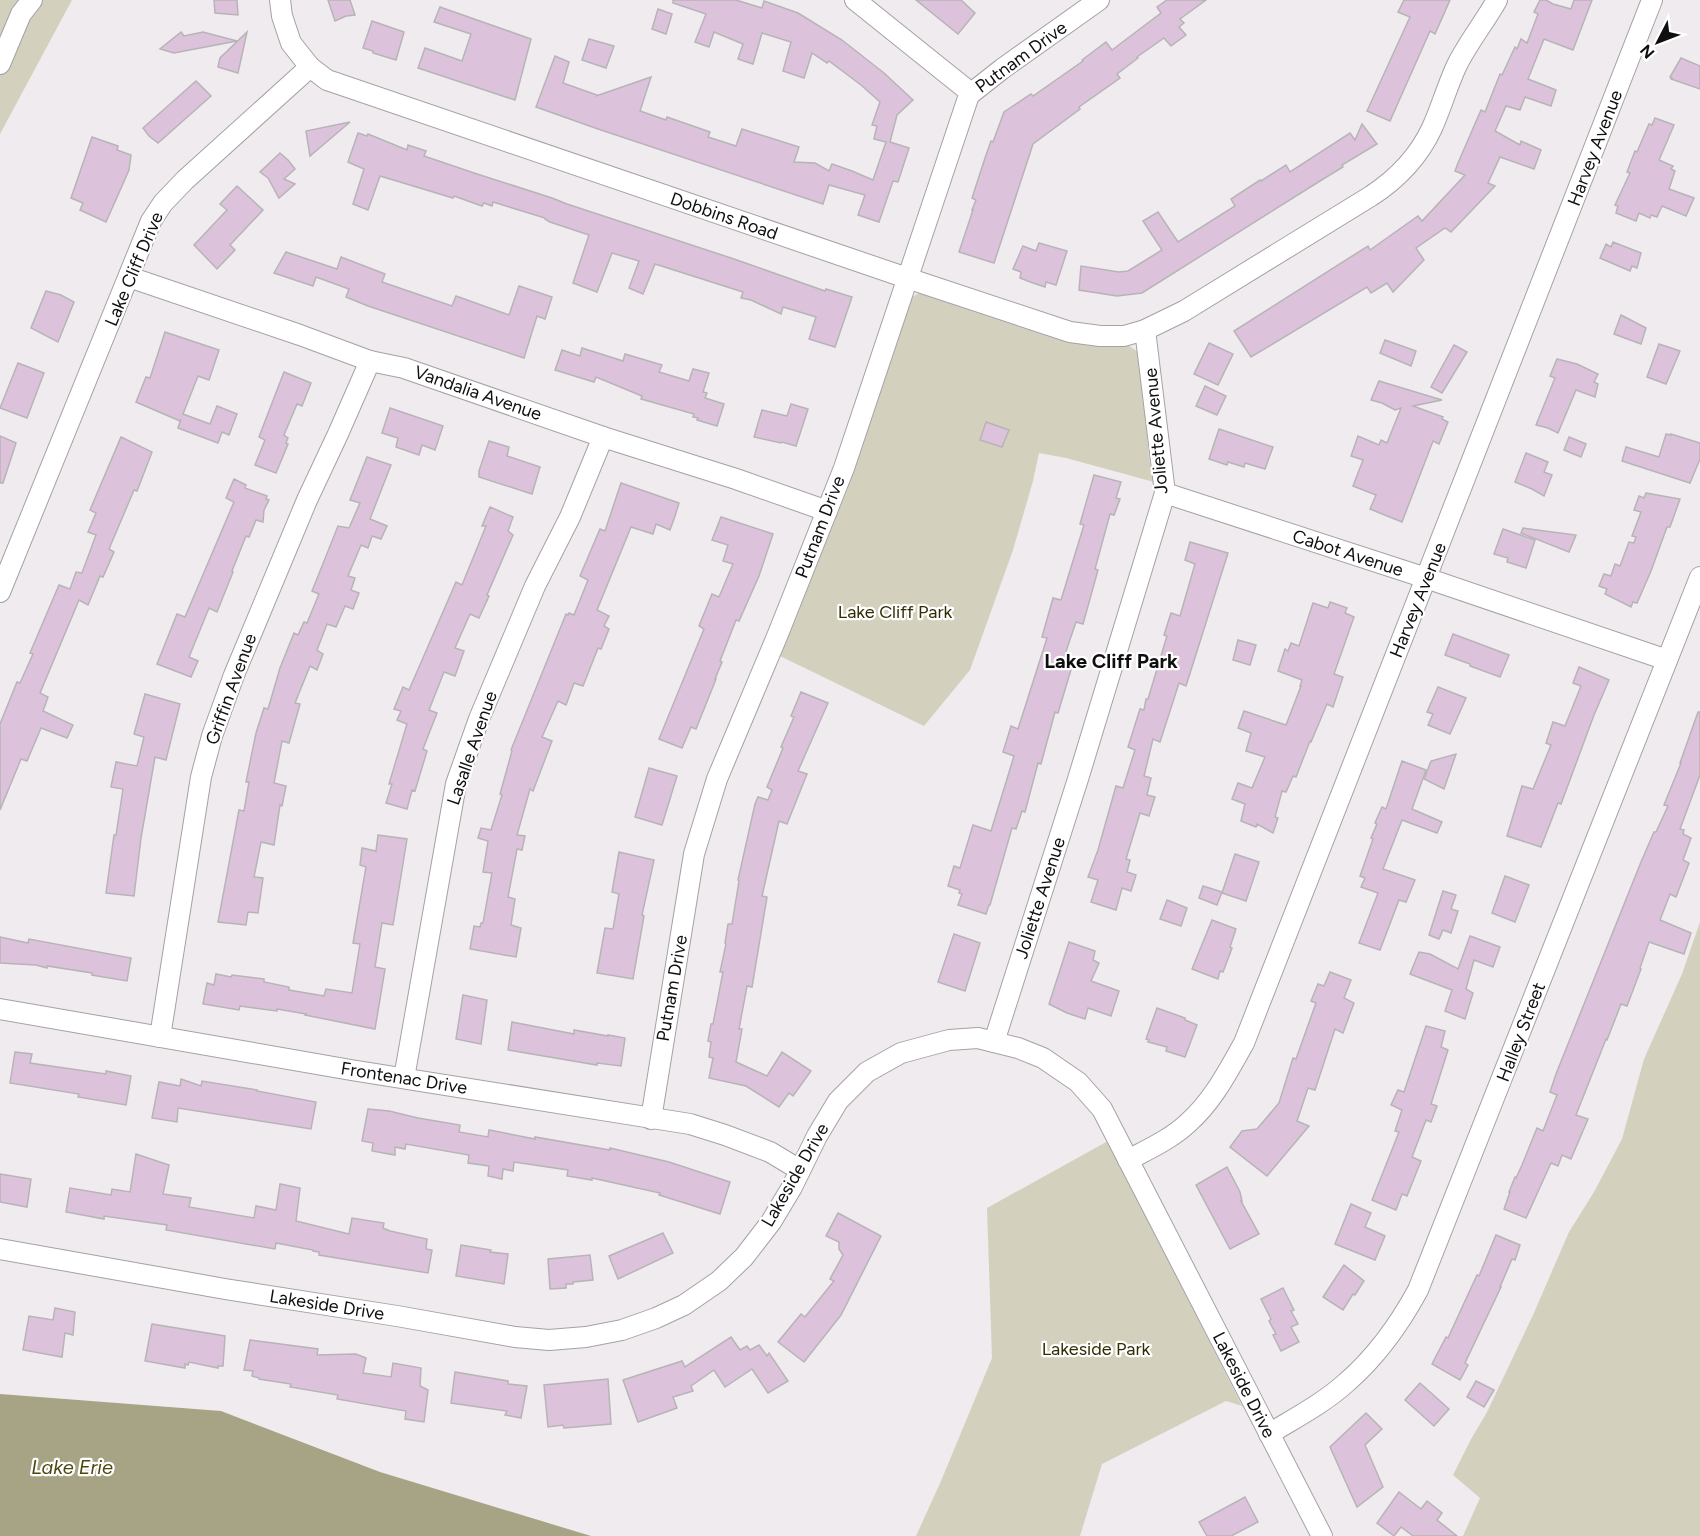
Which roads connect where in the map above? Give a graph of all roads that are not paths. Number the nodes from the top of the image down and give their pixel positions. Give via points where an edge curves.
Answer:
1 (32, 0) edge
2 (280, 0) edge
3 (855, 0) edge
4 (1099, 0) edge
5 (1497, 0) edge
6 (1652, 0) edge
7 (0, 64) edge
8 (310, 67) junction
9 (971, 93) junction
10 (129, 277) junction
11 (906, 278) junction
12 (1145, 330) junction
13 (370, 361) junction
14 (603, 437) junction
15 (1165, 493) junction
16 (827, 511) junction
17 (1700, 577) edge
18 (1426, 578) junction
19 (0, 592) edge
20 (1667, 660) junction
21 (0, 1009) edge
22 (160, 1037) junction
23 (994, 1042) junction
24 (405, 1078) junction
25 (651, 1119) junction
26 (1128, 1160) junction
27 (800, 1170) junction
28 (0, 1249) edge
29 (1269, 1434) junction
30 (1322, 1536) edge

1 - 7 street via 21,14
2 - 8 street via 291,43
3 - 9 street
4 - 9 street, Putnam Drive
5 - 12 street via 1457,66 1432,128 1396,178 1184,311
6 - 18 street, Harvey Avenue
8 - 10 street, Lake Cliff Drive via 163,203 151,221
8 - 11 street, Dobbins Road via 327,80
9 - 11 street, Putnam Drive
10 - 13 street, Vandalia Avenue
10 - 19 street, Lake Cliff Drive
11 - 12 street, Dobbins Road via 1070,332 1124,336
11 - 16 street, Putnam Drive
12 - 15 street, Joliette Avenue
13 - 14 street, Vandalia Avenue via 404,368
13 - 22 street, Griffin Avenue via 307,500 212,736 201,777
14 - 16 street, Vandalia Avenue
14 - 24 street, Lasalle Avenue via 570,517 535,586 456,784
15 - 18 street, Cabot Avenue
15 - 23 street, Joliette Avenue
16 - 25 street, Putnam Drive via 717,779 694,854
17 - 20 street, Halley Street
18 - 20 street, Cabot Avenue
18 - 26 street, Harvey Avenue via 1244,1042 1212,1098 1188,1123
20 - 29 street, Halley Street via 1418,1290 1382,1346 1346,1384
21 - 22 street, Frontenac Drive
22 - 24 street, Frontenac Drive
23 - 26 street, Lakeside Drive via 1043,1058 1078,1082 1102,1109
23 - 27 street, Lakeside Drive via 978,1038 949,1040 901,1053 867,1072 838,1101
24 - 25 street, Frontenac Drive
25 - 27 street, Frontenac Drive via 690,1124 724,1135 770,1152
26 - 29 street, Lakeside Drive
27 - 28 street, Lakeside Drive via 771,1222 719,1281 656,1318 586,1337 515,1337
29 - 30 street, Lakeside Drive

